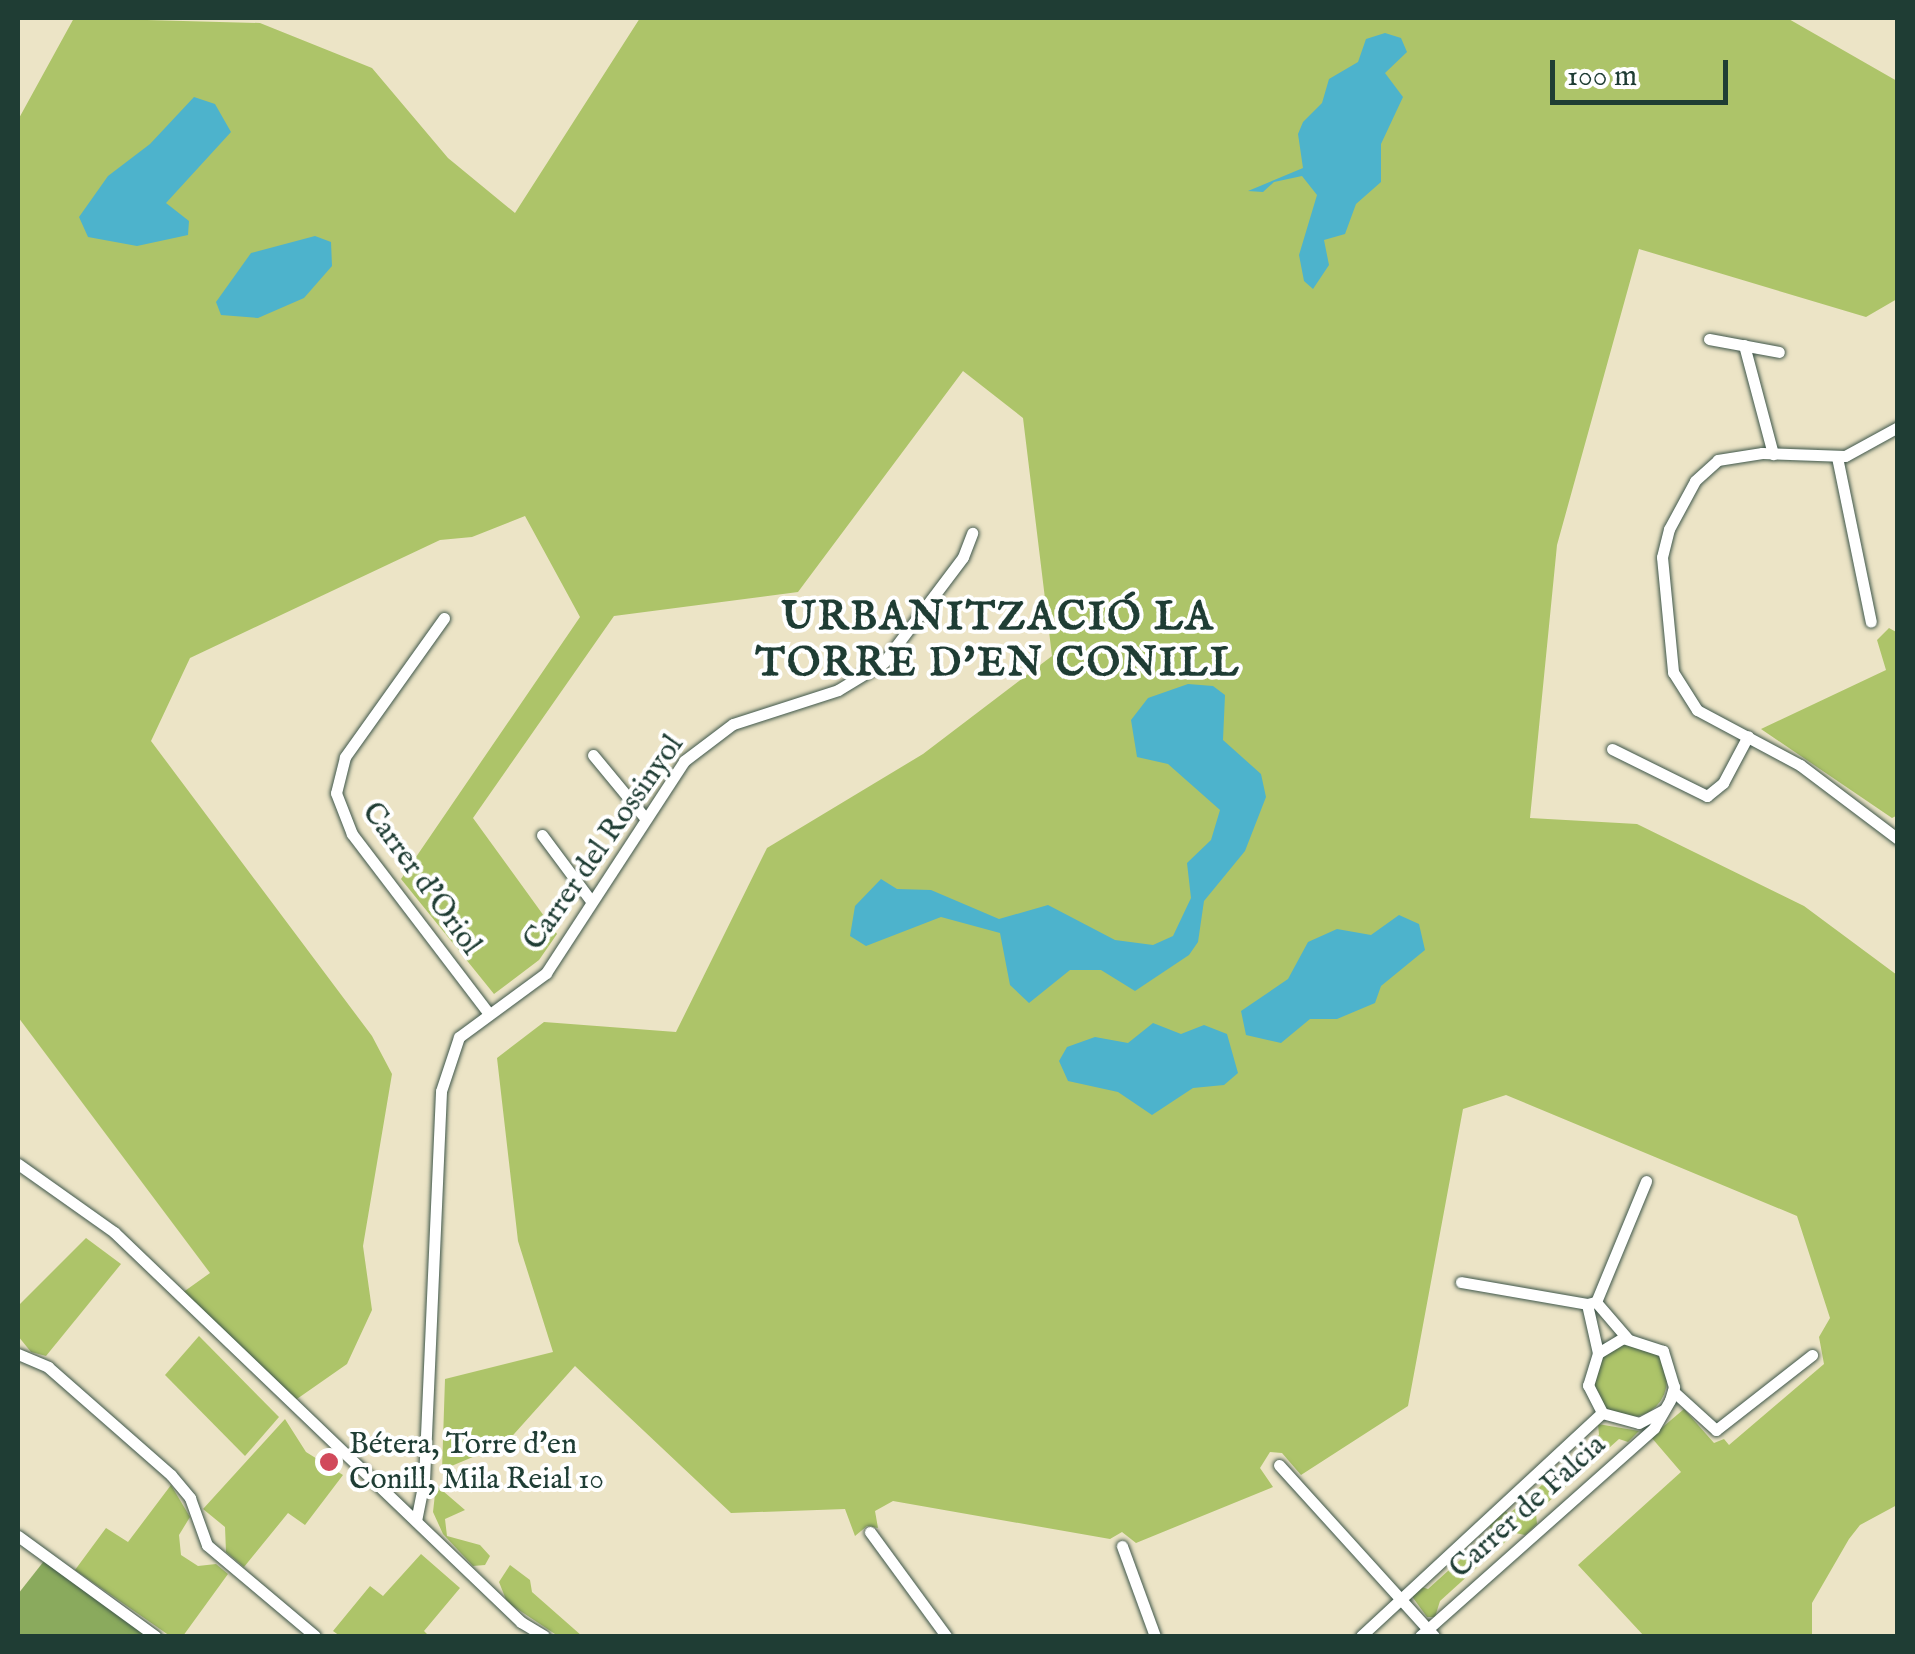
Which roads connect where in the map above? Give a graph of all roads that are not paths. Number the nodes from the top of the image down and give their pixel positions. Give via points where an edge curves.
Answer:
1 (1709, 338) dead end
2 (1744, 345) junction
3 (1779, 352) dead end
4 (1898, 427) edge
5 (1773, 454) junction
6 (1837, 458) junction
7 (972, 533) dead end
8 (444, 618) dead end
9 (1871, 622) dead end
10 (1748, 736) junction
11 (1612, 748) dead end
12 (594, 755) dead end
13 (646, 819) junction
14 (542, 835) dead end
15 (1898, 839) edge
16 (591, 900) junction
17 (489, 1014) junction
18 (18, 1164) edge
19 (1646, 1181) dead end
20 (1461, 1282) dead end
21 (1592, 1303) junction
22 (1626, 1338) junction
23 (1598, 1353) junction
24 (18, 1354) edge
25 (1812, 1355) dead end
26 (1673, 1391) junction
27 (1664, 1410) junction
28 (1602, 1413) junction
29 (1278, 1465) dead end
30 (416, 1521) junction
31 (870, 1532) dead end
32 (18, 1536) edge
33 (1122, 1546) dead end
34 (1400, 1600) junction
35 (1427, 1634) edge
36 (156, 1636) edge
37 (315, 1636) edge
38 (544, 1636) edge
39 (946, 1636) edge
40 (1155, 1636) edge
41 (1362, 1636) edge

1 - 2 street
2 - 3 street
2 - 5 street
4 - 6 street
5 - 6 street
5 - 10 street via 1718,460 1695,481 1662,556 1669,651 1682,692 1696,710
6 - 9 street
7 - 13 street, Carrer del Rossinyol via 963,557 884,662 850,684 716,733 684,761
8 - 17 street, Carrer d'Oriol via 345,757 336,793 352,834
10 - 11 street via 1723,783 1707,796
10 - 15 street via 1800,765
12 - 13 street
13 - 16 street, Carrer del Rossinyol
14 - 16 street
16 - 17 street, Carrer del Rossinyol via 546,973
17 - 30 street, Carrer del Rossinyol via 459,1037 441,1091 424,1481
18 - 30 street via 114,1232
19 - 21 street
20 - 21 street
21 - 22 street
21 - 23 street
22 - 23 street
22 - 26 street via 1663,1351 1673,1368
23 - 28 street via 1588,1385
24 - 37 street via 48,1366 171,1475 193,1503 207,1545
25 - 26 street via 1716,1430
26 - 27 street
27 - 28 street via 1639,1424
27 - 35 street, Carrer de Falcia via 1654,1428
28 - 34 street, Carrer de Falcia
29 - 34 street
30 - 38 street
31 - 39 street
32 - 36 street
33 - 40 street
34 - 35 street
34 - 41 street, Carrer de Falcia

